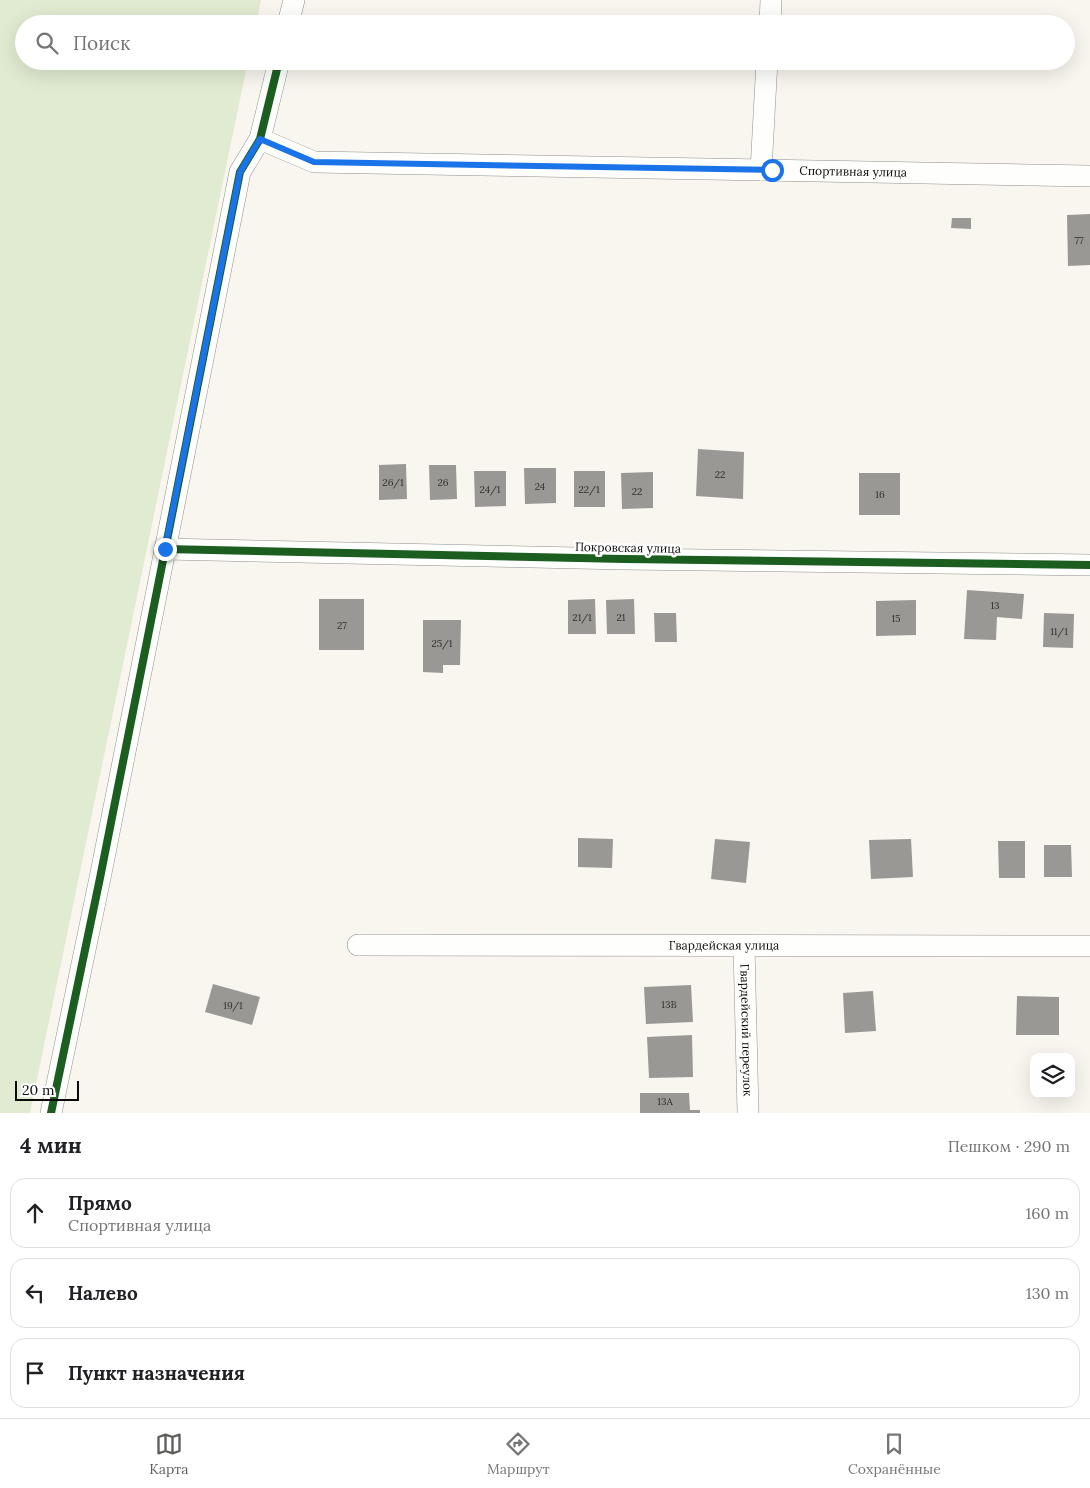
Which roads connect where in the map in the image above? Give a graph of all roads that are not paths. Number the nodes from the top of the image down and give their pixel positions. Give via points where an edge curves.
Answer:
1 (294, 0) edge
2 (771, 0) edge
3 (290, 15) edge
4 (770, 15) edge
5 (277, 70) edge
6 (767, 70) edge
7 (260, 139) junction
8 (761, 170) junction
9 (1090, 176) edge
10 (165, 549) junction
11 (1090, 565) edge
12 (358, 945) dead end
13 (744, 946) junction
14 (1090, 946) edge
15 (51, 1113) edge
16 (748, 1113) edge

1 - 3 street
2 - 4 street
5 - 7 street
6 - 8 street
7 - 8 street, Спортивная улица via 314,162
7 - 10 street via 240,172
8 - 9 street, Спортивная улица
10 - 11 street, Покровская улица
10 - 15 street
12 - 13 street, Гвардейская улица
13 - 14 street, Гвардейская улица
13 - 16 street, Гвардейский переулок

